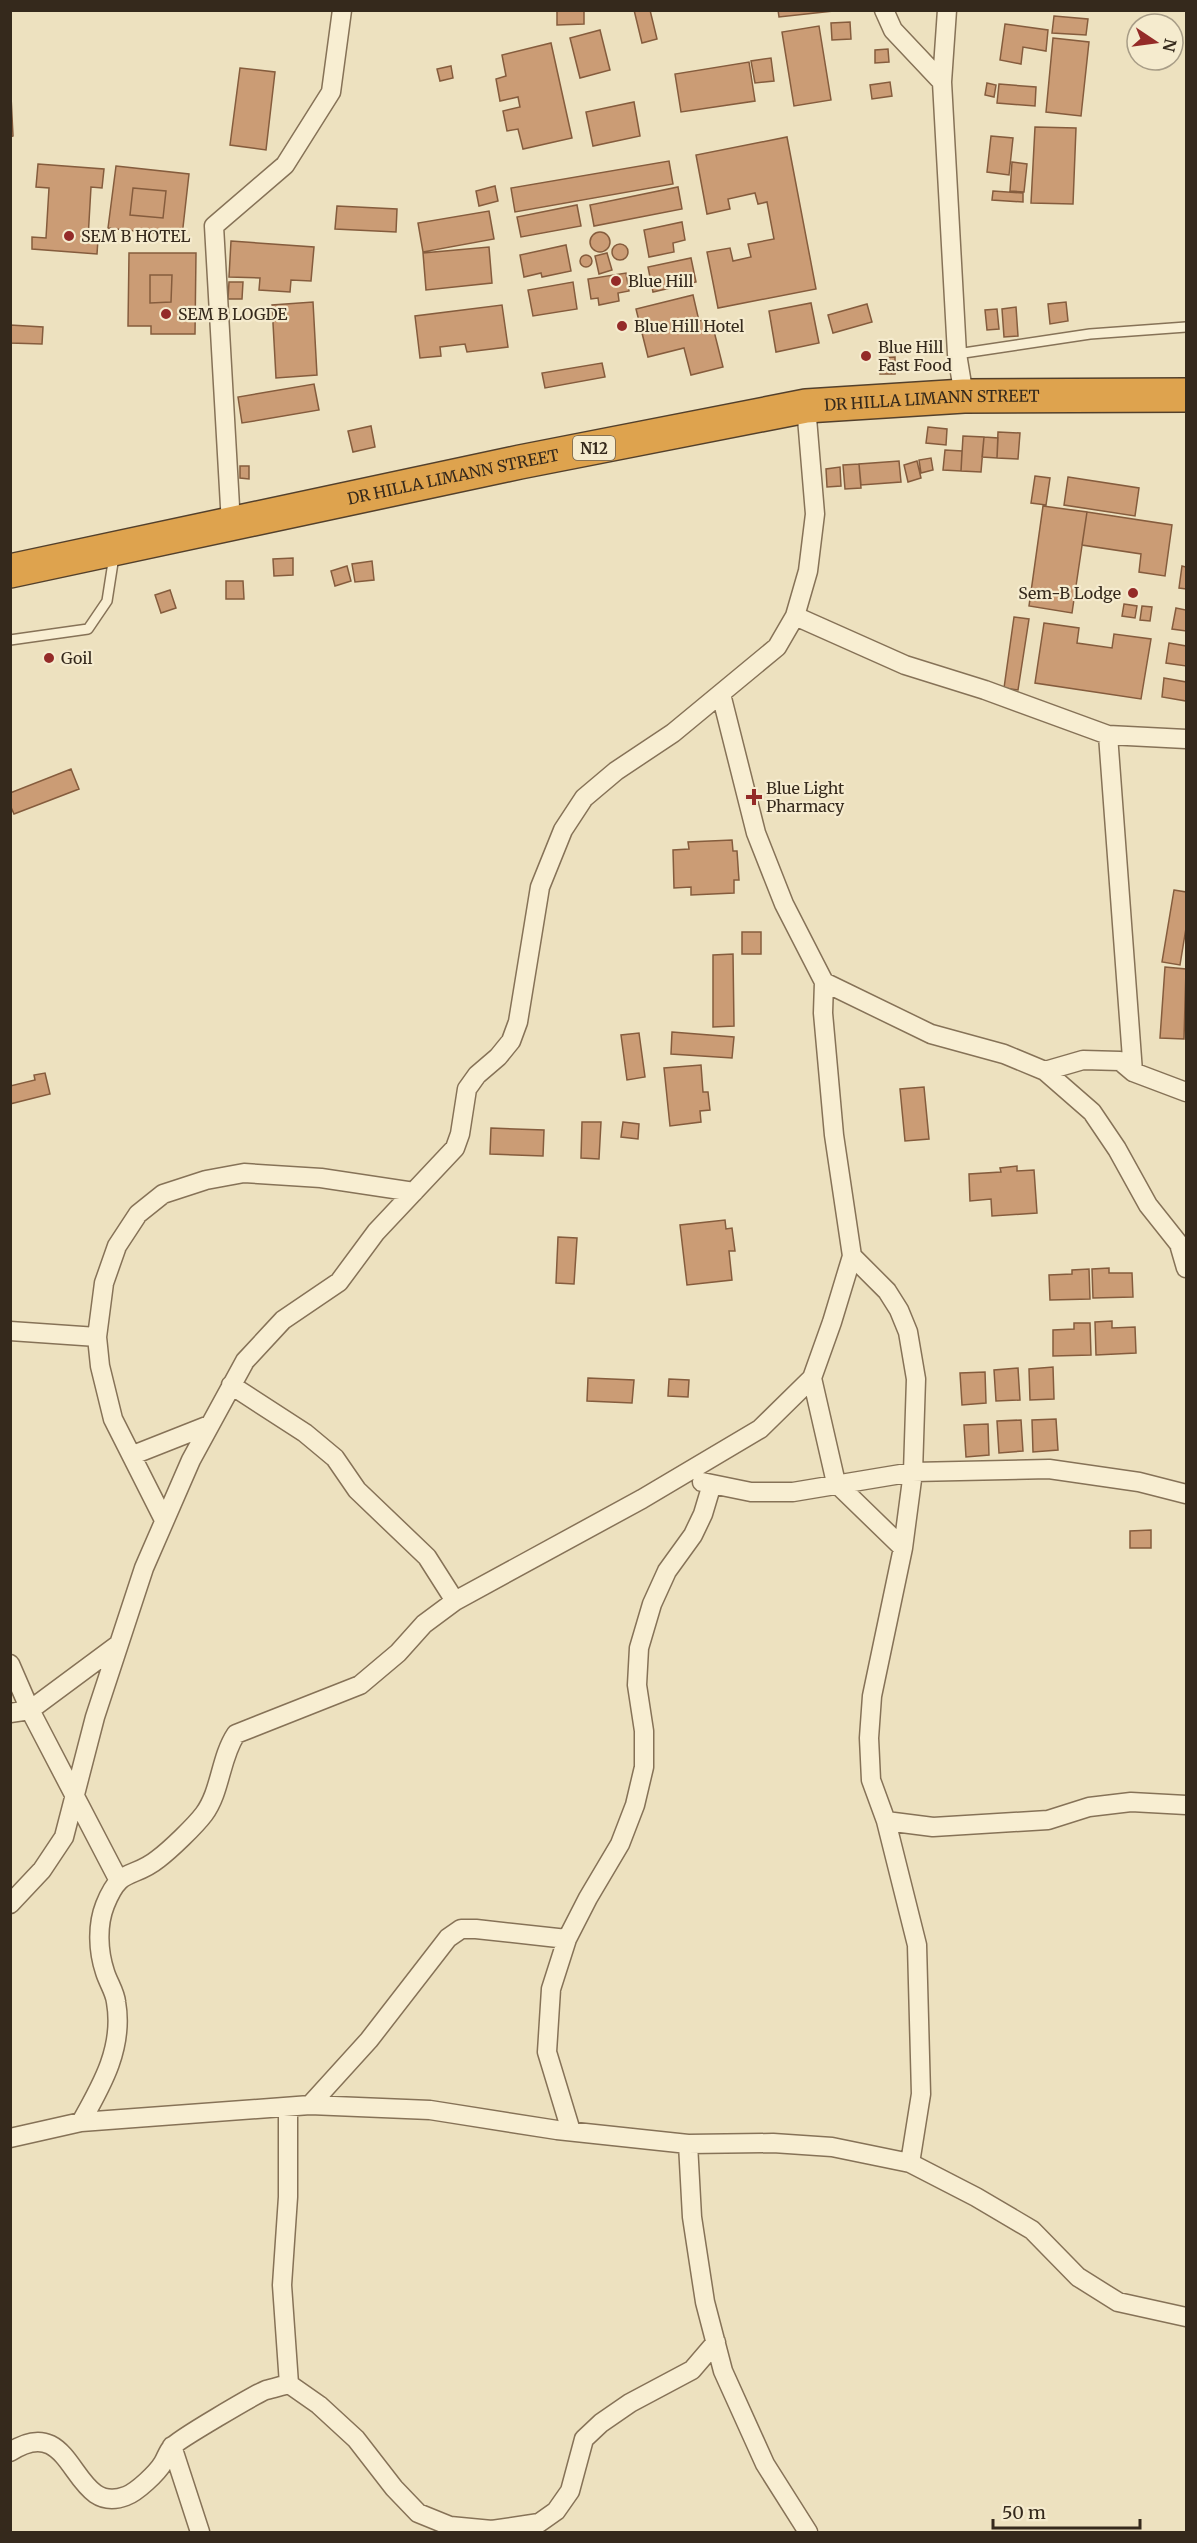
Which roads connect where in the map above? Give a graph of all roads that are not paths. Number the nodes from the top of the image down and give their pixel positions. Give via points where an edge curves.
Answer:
1 (342, 10) edge
2 (884, 10) edge
3 (947, 10) edge
4 (942, 82) junction
5 (1186, 327) edge
6 (957, 354) junction
7 (1186, 395) edge
8 (964, 396) junction
9 (806, 406) junction
10 (231, 524) junction
11 (114, 550) junction
12 (10, 571) edge
13 (795, 616) junction
14 (10, 640) edge
15 (721, 694) junction
16 (1108, 735) junction
17 (1186, 739) edge
18 (824, 982) junction
19 (1045, 1071) junction
20 (1133, 1072) junction
21 (1186, 1092) edge
22 (414, 1192) junction
23 (852, 1256) junction
24 (1186, 1268) edge
25 (10, 1331) edge
26 (97, 1337) junction
27 (812, 1378) junction
28 (231, 1385) junction
29 (209, 1425) junction
30 (132, 1455) junction
31 (913, 1472) junction
32 (682, 1476) junction
33 (836, 1483) junction
34 (712, 1484) junction
35 (1186, 1494) edge
36 (164, 1520) junction
37 (903, 1548) junction
38 (455, 1601) junction
39 (119, 1644) junction
40 (10, 1664) edge
41 (30, 1710) junction
42 (10, 1713) edge
43 (75, 1795) junction
44 (1186, 1805) edge
45 (886, 1821) junction
46 (118, 1879) junction
47 (10, 1904) edge
48 (567, 1939) junction
49 (310, 2105) junction
50 (288, 2108) junction
51 (81, 2122) junction
52 (571, 2132) junction
53 (10, 2138) edge
54 (688, 2144) junction
55 (910, 2163) junction
56 (1186, 2317) edge
57 (716, 2342) junction
58 (289, 2384) junction
59 (172, 2446) junction
60 (10, 2452) edge
61 (540, 2528) edge
62 (200, 2532) edge
63 (808, 2532) edge

1 - 10 street via 331,92 285,165 214,226
2 - 4 street via 893,30
3 - 4 street
4 - 6 street
5 - 6 lane via 1090,334
6 - 8 street
7 - 8 highway, DR HILLA LIMANN STREET / N12
8 - 9 highway, DR HILLA LIMANN STREET / N12
9 - 10 highway, DR HILLA LIMANN STREET / N12
9 - 13 street via 814,514 808,571
10 - 11 highway, DR HILLA LIMANN STREET / N12
11 - 12 highway, DR HILLA LIMANN STREET / N12
11 - 14 lane via 107,601 88,629
13 - 15 street via 777,647
13 - 16 street via 905,665
15 - 18 street via 756,833 784,904
15 - 22 street via 584,798 563,830 540,887 518,1022 511,1041 466,1089 455,1148
16 - 17 street
16 - 20 street
18 - 19 street via 931,1034 1004,1054
18 - 23 street via 823,1014 834,1135
19 - 20 street via 1083,1060 1120,1060
19 - 24 street via 1092,1112 1148,1205 1179,1244
20 - 21 street
22 - 26 street via 321,1178 244,1173 163,1194 138,1214 117,1246 104,1283
22 - 28 street via 376,1232 339,1282 283,1320 244,1361
23 - 27 street
23 - 31 street via 887,1291 908,1332 916,1379
25 - 26 street
26 - 30 street via 113,1419
27 - 32 street via 760,1429
27 - 33 street
28 - 29 street
28 - 38 street via 305,1433 335,1458 357,1490 427,1557
29 - 30 street
29 - 36 street
30 - 36 street
31 - 33 street
31 - 35 street via 1049,1469 1139,1482
31 - 37 street
32 - 34 street
32 - 38 street
33 - 34 street via 814,1491 793,1492 751,1492
33 - 37 street
34 - 48 street via 693,1535 667,1571 652,1604 639,1648 637,1685 644,1731 644,1767 635,1806 620,1844
36 - 39 street
37 - 45 street via 872,1696 869,1738 871,1780
38 - 46 street via 424,1623 398,1653 360,1686 236,1734 204,1815 157,1861
39 - 41 street
39 - 43 street
40 - 41 street
41 - 42 street
41 - 43 street
43 - 46 street
43 - 47 street via 64,1837 42,1870
44 - 45 street via 1131,1802 1089,1807 1048,1820 933,1827
45 - 55 street via 917,1945 921,2094
46 - 51 street via 105,1906 98,1938 104,1970 116,2001 117,2030 109,2071
48 - 49 street via 461,1929 448,1938 369,2040
48 - 52 street via 551,1989 547,2052
49 - 50 street
49 - 52 street via 430,2110
50 - 51 street
50 - 58 street via 288,2197 282,2285
51 - 53 street
52 - 54 street
54 - 55 street via 832,2147
54 - 57 street via 692,2217 705,2302
55 - 56 street via 1032,2230 1078,2277 1118,2302
57 - 61 street via 692,2370 630,2403 584,2439 570,2491
57 - 63 street via 723,2372 765,2464
58 - 59 street via 265,2391
58 - 61 street via 319,2404 356,2439 418,2513 450,2526 492,2530
59 - 60 street via 156,2474 126,2496 115,2498 91,2491 55,2446 24,2443
59 - 62 street

